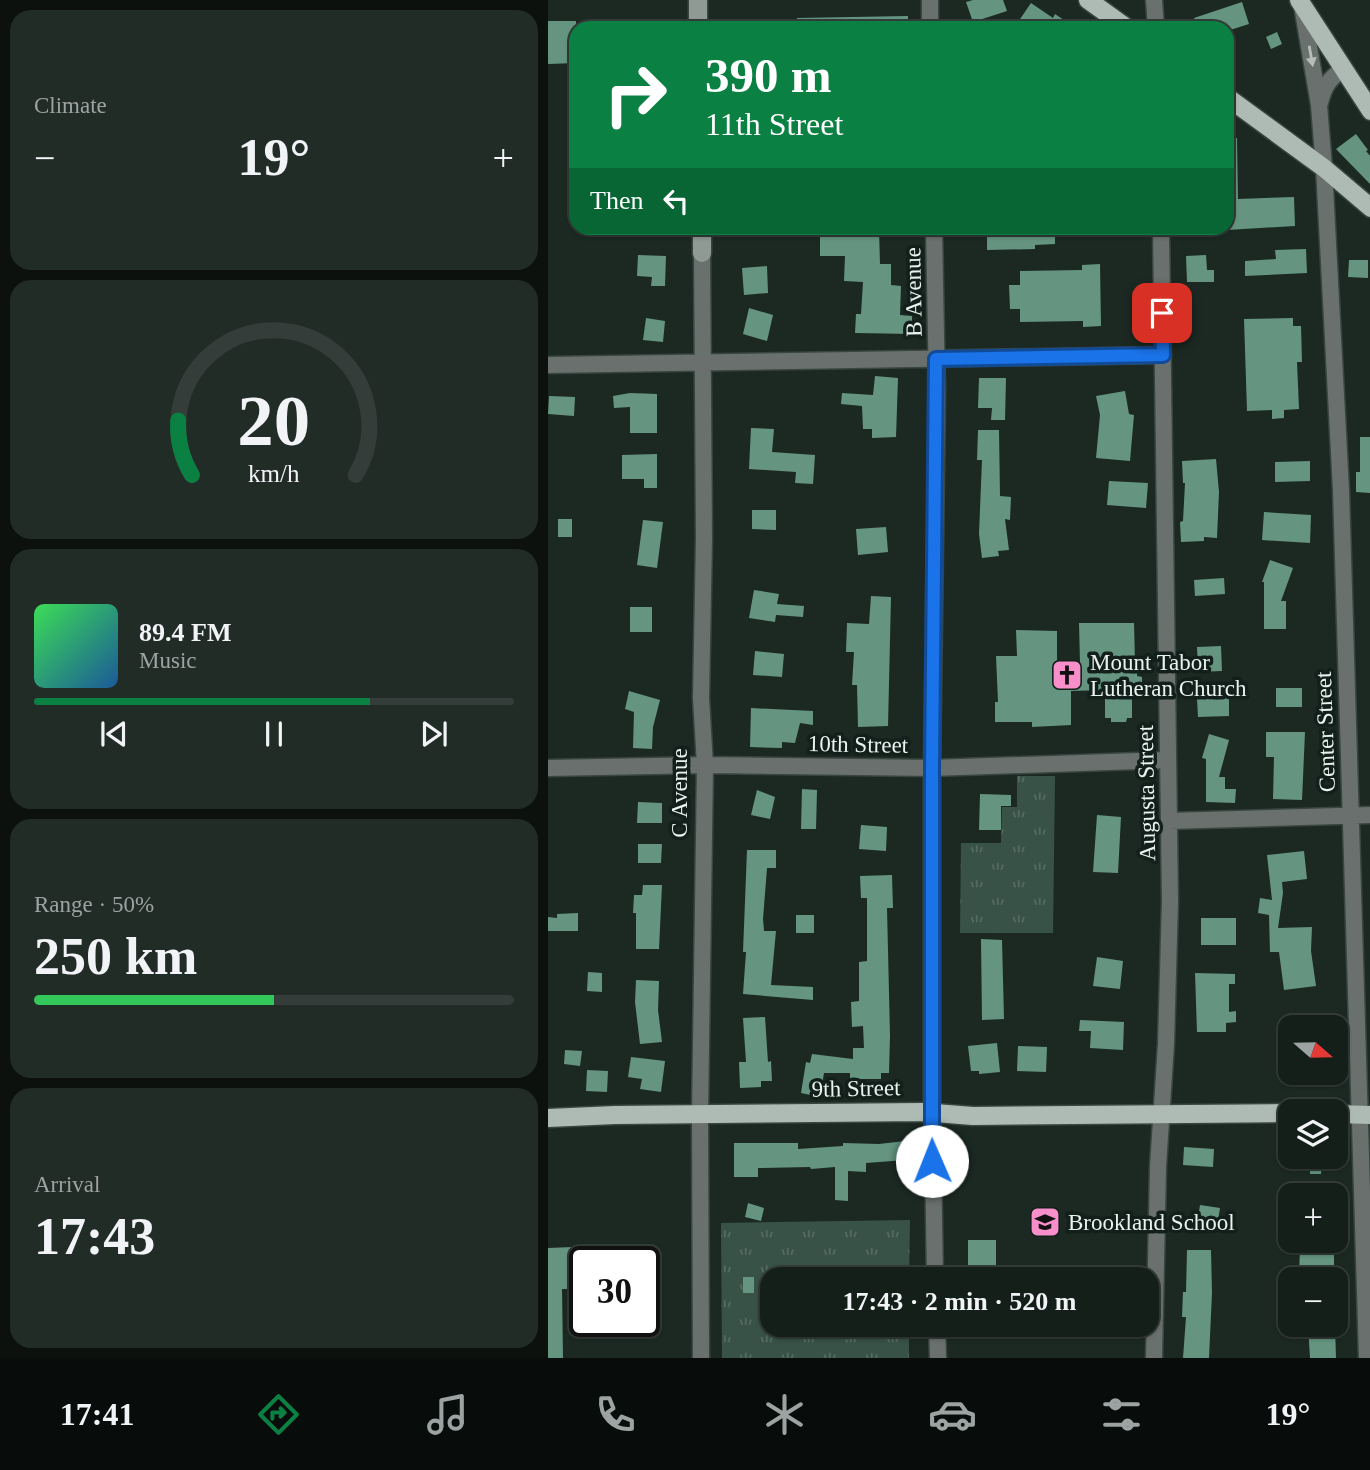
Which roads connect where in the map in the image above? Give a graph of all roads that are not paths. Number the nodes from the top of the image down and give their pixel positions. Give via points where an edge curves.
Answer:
1 (698, 0) edge
2 (930, 0) edge
3 (1088, 0) edge
4 (1154, 0) edge
5 (1301, 3) edge
6 (698, 21) edge
7 (930, 21) edge
8 (1117, 21) edge
9 (1156, 21) edge
10 (1343, 69) junction
11 (1234, 102) edge
12 (1319, 105) junction
13 (1370, 111) edge
14 (1324, 168) junction
15 (1370, 208) edge
16 (702, 235) edge
17 (934, 235) edge
18 (1161, 235) edge
19 (702, 253) joint
20 (1163, 355) junction
21 (936, 359) junction
22 (704, 362) junction
23 (548, 365) edge
24 (1167, 760) junction
25 (705, 765) junction
26 (548, 768) edge
27 (932, 768) junction
28 (1370, 815) edge
29 (1350, 816) junction
30 (1169, 821) junction
31 (932, 1112) junction
32 (1278, 1113) edge
33 (1162, 1114) junction
34 (1365, 1115) edge
35 (700, 1116) junction
36 (548, 1118) edge
37 (935, 1267) edge
38 (937, 1337) edge
39 (701, 1358) edge
40 (938, 1358) edge
41 (1154, 1358) edge
42 (1367, 1358) edge

1 - 6 street
2 - 7 street
3 - 8 main road
4 - 9 street
5 - 10 main road
5 -> 12 street, Center Street
10 - 12 street via 1323,88
10 - 13 main road
11 - 14 main road
12 - 14 street, Center Street
14 - 15 main road
14 - 29 street, Center Street via 1341,490
16 - 19 street, C Avenue
17 - 21 street, B Avenue
18 - 20 street, Augusta Street
19 - 22 street, C Avenue
20 - 21 street
20 - 24 street, Augusta Street
21 - 22 street
21 - 27 street, B Avenue
22 - 23 street
22 - 25 street, C Avenue via 701,698
24 - 27 street, 10th Street
24 - 30 street, Augusta Street
25 - 26 street, 10th Street
25 - 27 street, 10th Street
25 - 35 street, C Avenue
27 - 31 street, B Avenue
28 - 29 street
29 - 30 street
29 - 34 street, Center Street
30 - 33 street, Augusta Street
31 - 33 main road, 9th Street via 973,1116
31 - 35 main road, 9th Street
31 - 37 street, B Avenue
32 - 33 main road, 9th Street
33 - 41 street, Augusta Street
34 - 42 street, Center Street
35 - 36 main road, 9th Street
35 - 39 street, C Avenue
38 - 40 street

